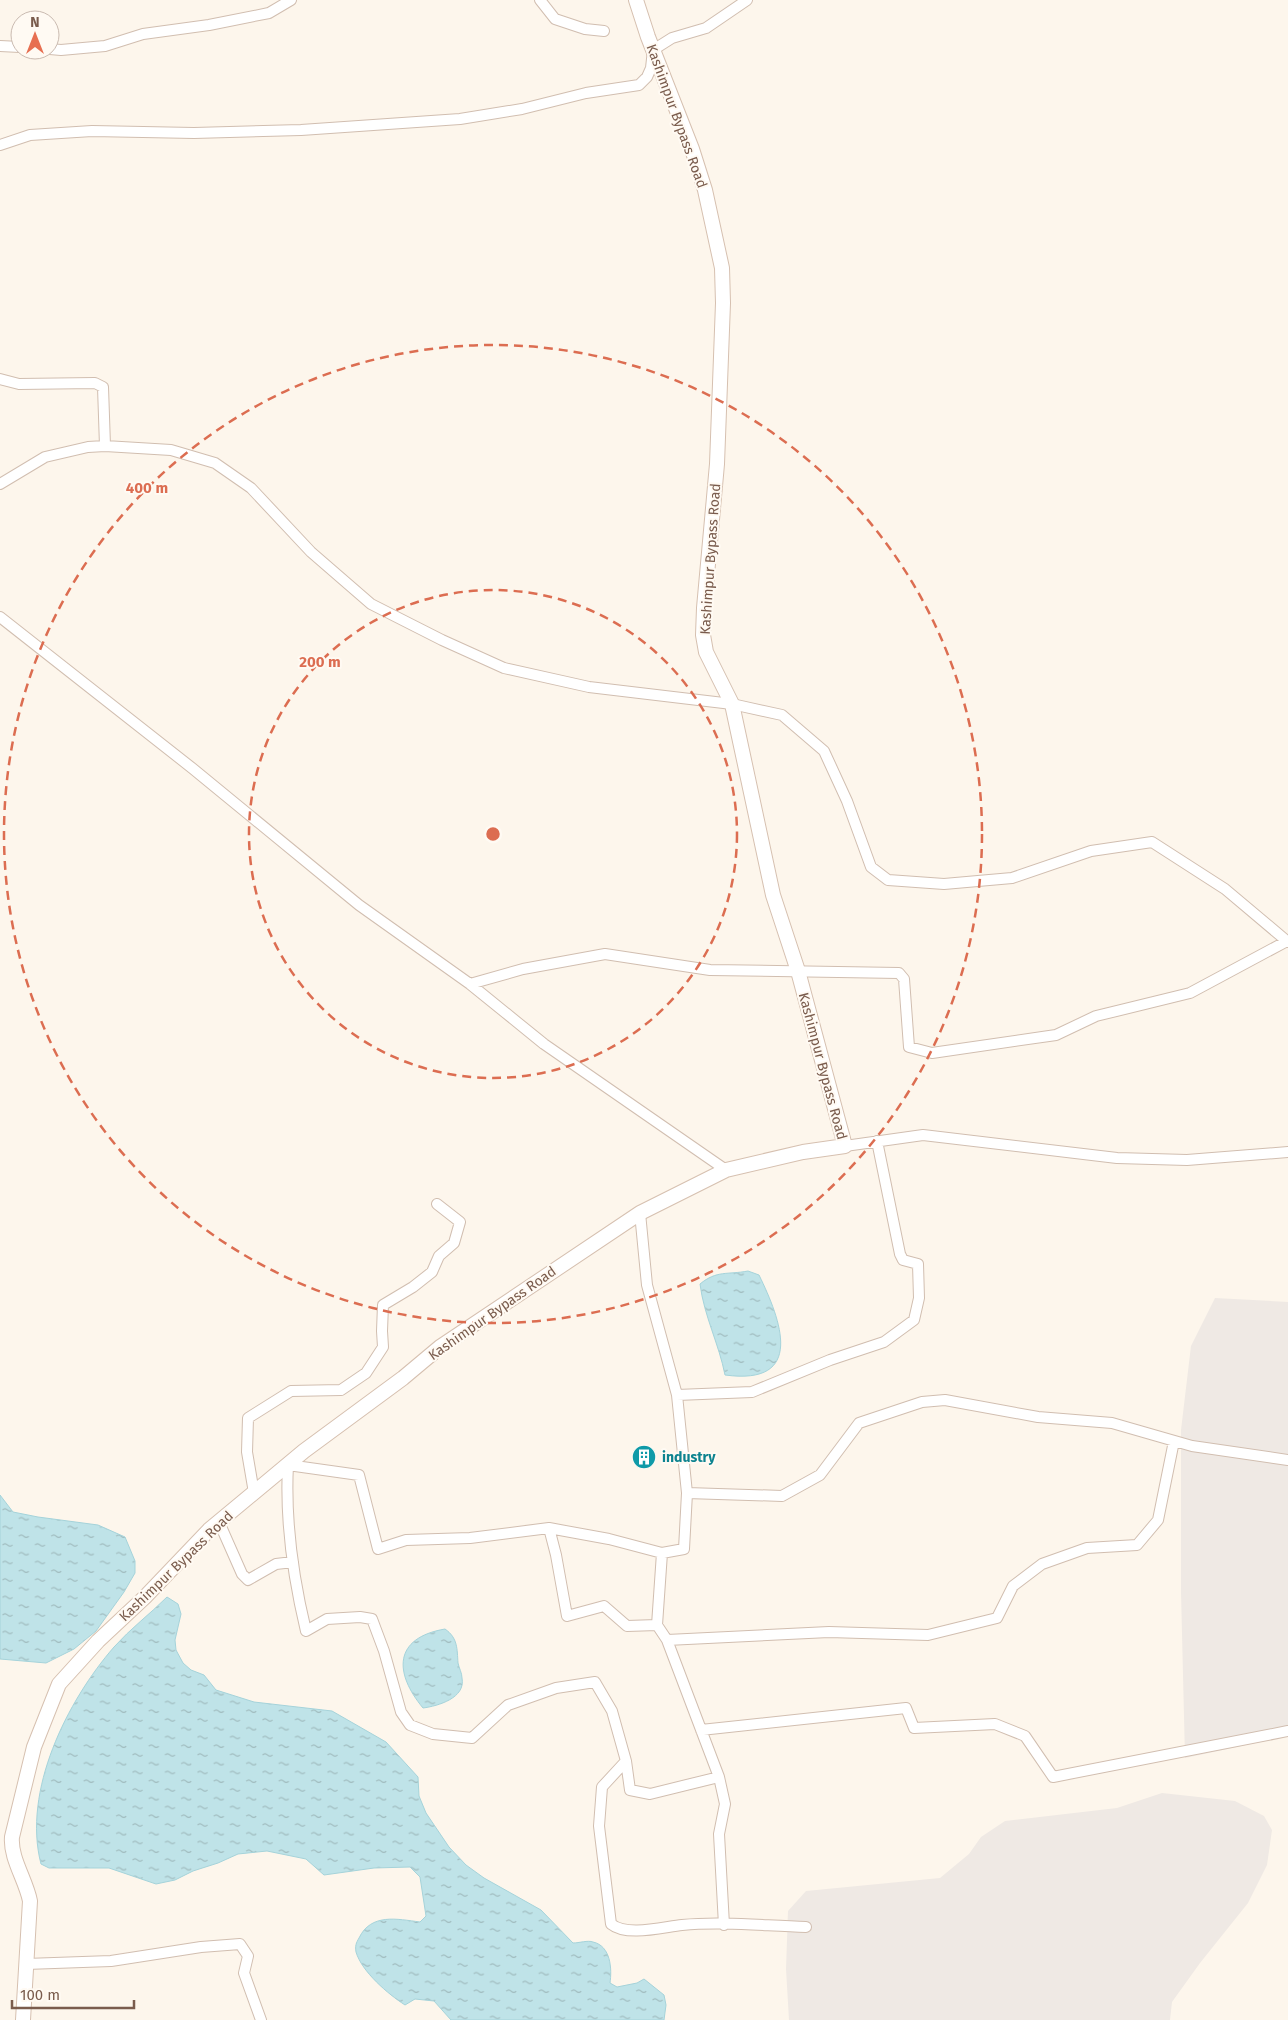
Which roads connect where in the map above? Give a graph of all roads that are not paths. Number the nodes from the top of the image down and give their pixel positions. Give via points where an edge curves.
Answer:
1 (291, 0) edge
2 (540, 0) edge
3 (636, 0) edge
4 (747, 0) edge
5 (604, 31) dead end
6 (60, 50) edge
7 (653, 50) junction
8 (0, 145) edge
9 (0, 379) edge
10 (105, 446) junction
11 (0, 484) edge
12 (0, 617) edge
13 (732, 704) junction
14 (1287, 942) edge
15 (798, 972) junction
16 (470, 984) junction
17 (877, 1141) junction
18 (845, 1146) junction
19 (1288, 1152) edge
20 (726, 1170) junction
21 (437, 1204) dead end
22 (640, 1213) junction
23 (677, 1395) junction
24 (1174, 1441) junction
25 (1288, 1460) edge
26 (288, 1465) junction
27 (254, 1493) junction
28 (687, 1493) junction
29 (218, 1522) junction
30 (549, 1528) junction
31 (662, 1553) junction
32 (293, 1562) junction
33 (657, 1625) junction
34 (667, 1640) junction
35 (701, 1730) junction
36 (1288, 1731) edge
37 (626, 1761) junction
38 (719, 1777) junction
39 (724, 1925) junction
40 (806, 1927) dead end
41 (26, 1964) junction
42 (23, 2020) edge
43 (261, 2020) edge

1 - 6 street via 269,13 143,34 105,46
2 - 5 street via 555,19 585,29
3 - 7 main road, Kashimpur Bypass Road
4 - 7 street via 706,28 672,38
7 - 8 street via 648,77 639,85 460,119 301,130 30,135
7 - 13 main road, Kashimpur Bypass Road via 692,148 722,268 717,464 703,635 706,652
9 - 10 street via 19,384 95,383 103,387
10 - 11 street via 44,457
10 - 13 street via 171,450 214,463 251,488 311,552 371,604 504,668 589,687
12 - 16 street via 192,768 358,905
13 - 14 street via 782,715 824,751 848,801 871,867 888,880 944,884 1012,878 1091,851 1152,842 1224,889
13 - 15 main road, Kashimpur Bypass Road via 773,895
14 - 15 street via 1190,993 1096,1016 1056,1035 932,1053 909,1047 904,979 899,973
15 - 16 street via 710,970 605,954
15 - 18 main road, Kashimpur Bypass Road
16 - 20 street via 544,1044
17 - 18 street
17 - 19 street via 923,1135 1143,1159 1187,1160
17 - 23 street via 900,1254 903,1260 918,1264 919,1298 914,1320 884,1342 752,1392
18 - 20 main road, Kashimpur Bypass Road
20 - 22 main road, Kashimpur Bypass Road
21 - 27 street via 460,1222 454,1243 439,1256 432,1272 413,1288 383,1304 383,1348 366,1373 341,1390 291,1391 248,1418 246,1452
22 - 23 street via 647,1286
22 - 26 main road, Kashimpur Bypass Road via 440,1347
23 - 28 street
24 - 25 street
24 - 28 street via 1112,1423 1038,1417 945,1400 922,1402 859,1423 820,1475 782,1496
24 - 34 street via 1158,1520 1137,1545 1087,1548 1042,1564 1013,1586 997,1618 928,1635 829,1632
26 - 27 main road, Kashimpur Bypass Road
26 - 30 street via 359,1475 378,1549 406,1540 470,1538
26 - 32 street via 287,1497
27 - 29 main road, Kashimpur Bypass Road
28 - 31 street via 684,1549
29 - 32 street via 242,1574 248,1580 276,1564
29 - 41 main road, Kashimpur Bypass Road via 98,1641 59,1684 51,1701 34,1747 12,1837 13,1852 30,1901
30 - 31 street
30 - 33 street via 567,1616 604,1606 627,1626
31 - 33 street
32 - 37 street via 306,1631 326,1619 372,1619 402,1712 410,1725 433,1734 472,1738 508,1705 556,1688 595,1682 612,1711
33 - 34 street
34 - 35 street
35 - 36 street via 906,1708 914,1728 995,1724 1025,1736 1053,1777
35 - 38 street
37 - 38 street via 630,1790 650,1794
37 - 39 street via 602,1787 599,1826 611,1924 617,1929 656,1930 682,1925
38 - 39 street via 725,1804 719,1834
39 - 40 street
41 - 42 main road, Kashimpur Bypass Road
41 - 43 street via 111,1961 240,1944 248,1956 244,1973

